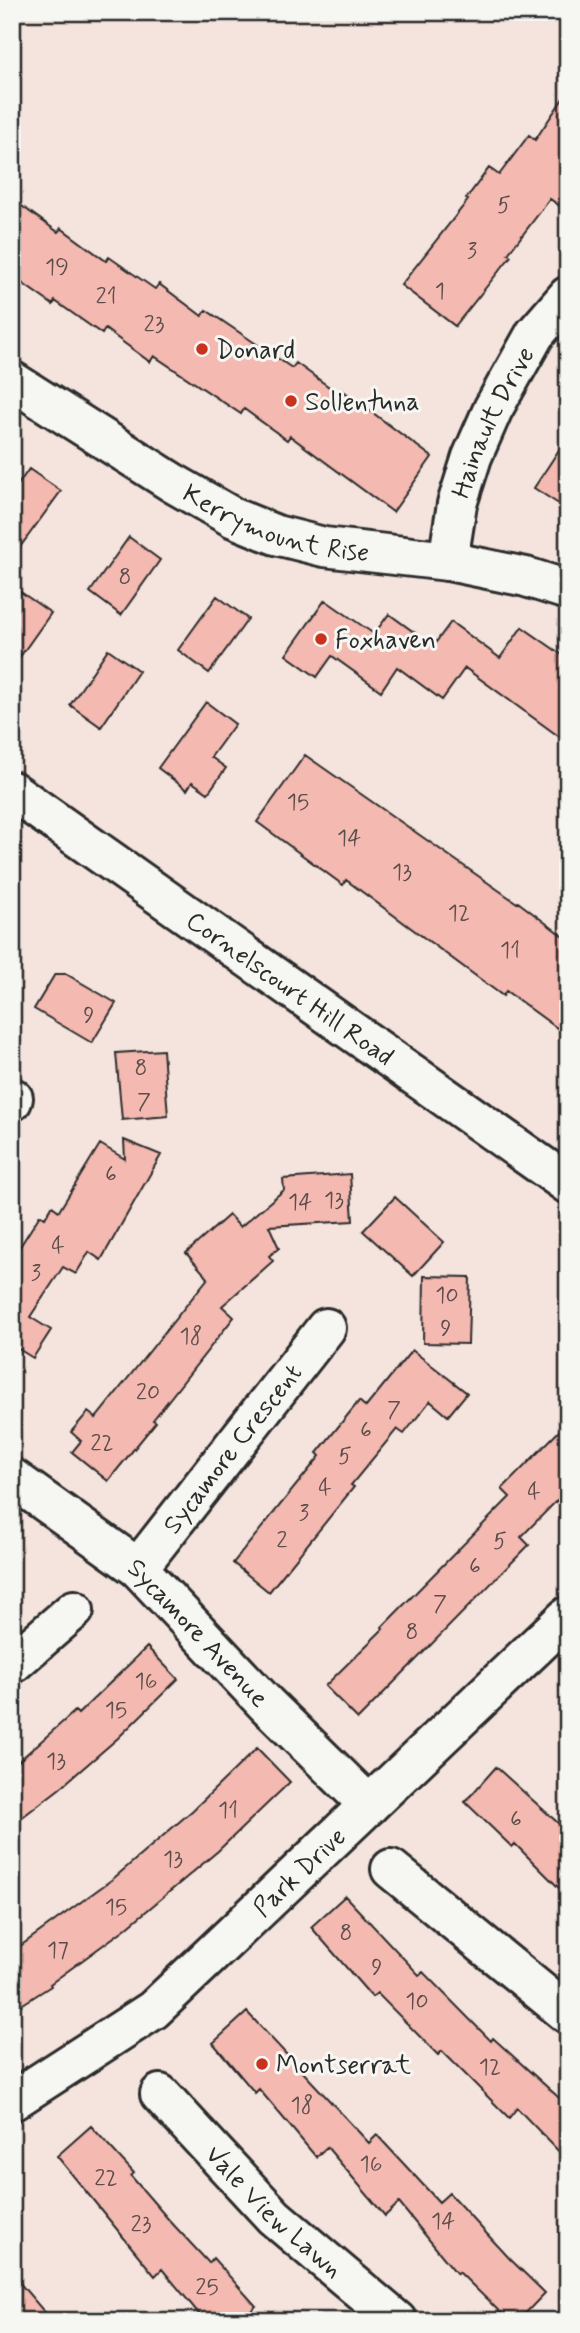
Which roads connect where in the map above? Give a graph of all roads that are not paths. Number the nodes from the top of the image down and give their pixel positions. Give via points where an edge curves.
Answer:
1 (568, 296) edge
2 (12, 381) edge
3 (448, 561) junction
4 (568, 590) edge
5 (12, 791) edge
6 (568, 1184) edge
7 (326, 1328) dead end
8 (12, 1478) edge
9 (138, 1568) junction
10 (74, 1610) dead end
11 (568, 1616) edge
12 (12, 1664) edge
13 (369, 1805) junction
14 (391, 1869) dead end
15 (568, 2014) edge
16 (160, 2094) dead end
17 (12, 2101) edge
18 (397, 2321) edge

1 - 3 street, Hainault Drive via 536,334 493,409 457,504
2 - 3 street, Kerrymount Rise via 234,518 324,547
3 - 4 street, Kerrymount Rise
5 - 6 street, Cornelscourt Hill Road
7 - 9 street, Sycamore Crescent
8 - 9 street, Sycamore Avenue
9 - 13 street, Sycamore Avenue
10 - 12 street
11 - 13 street, Park Drive
13 - 17 street, Park Drive via 153,2010
14 - 15 street
16 - 18 street, Vale View Lawn via 274,2217

